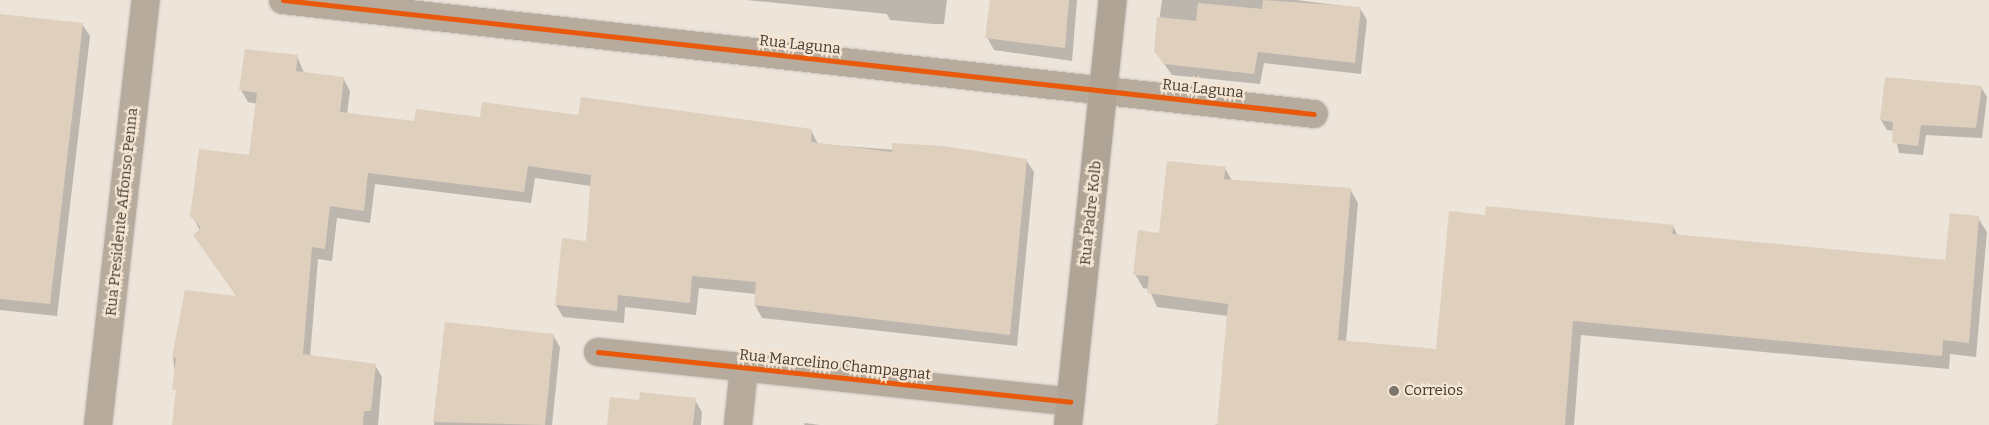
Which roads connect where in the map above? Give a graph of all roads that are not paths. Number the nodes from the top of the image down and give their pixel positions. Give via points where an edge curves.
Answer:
1 (146, 0) edge
2 (283, 0) edge
3 (1113, 0) edge
4 (1104, 91) junction
5 (1314, 114) dead end
6 (598, 352) dead end
7 (744, 368) junction
8 (1069, 414) edge
9 (98, 425) edge
10 (738, 425) edge

1 - 9 street, Rua Presidente Affonso Penna
2 - 4 street, Rua Laguna
3 - 4 main road, Rua Padre Kolb
4 - 5 street, Rua Laguna
4 - 8 main road, Rua Padre Kolb
6 - 7 street, Rua Marcelino Champagnat
7 - 8 street, Rua Marcelino Champagnat
7 - 10 street

